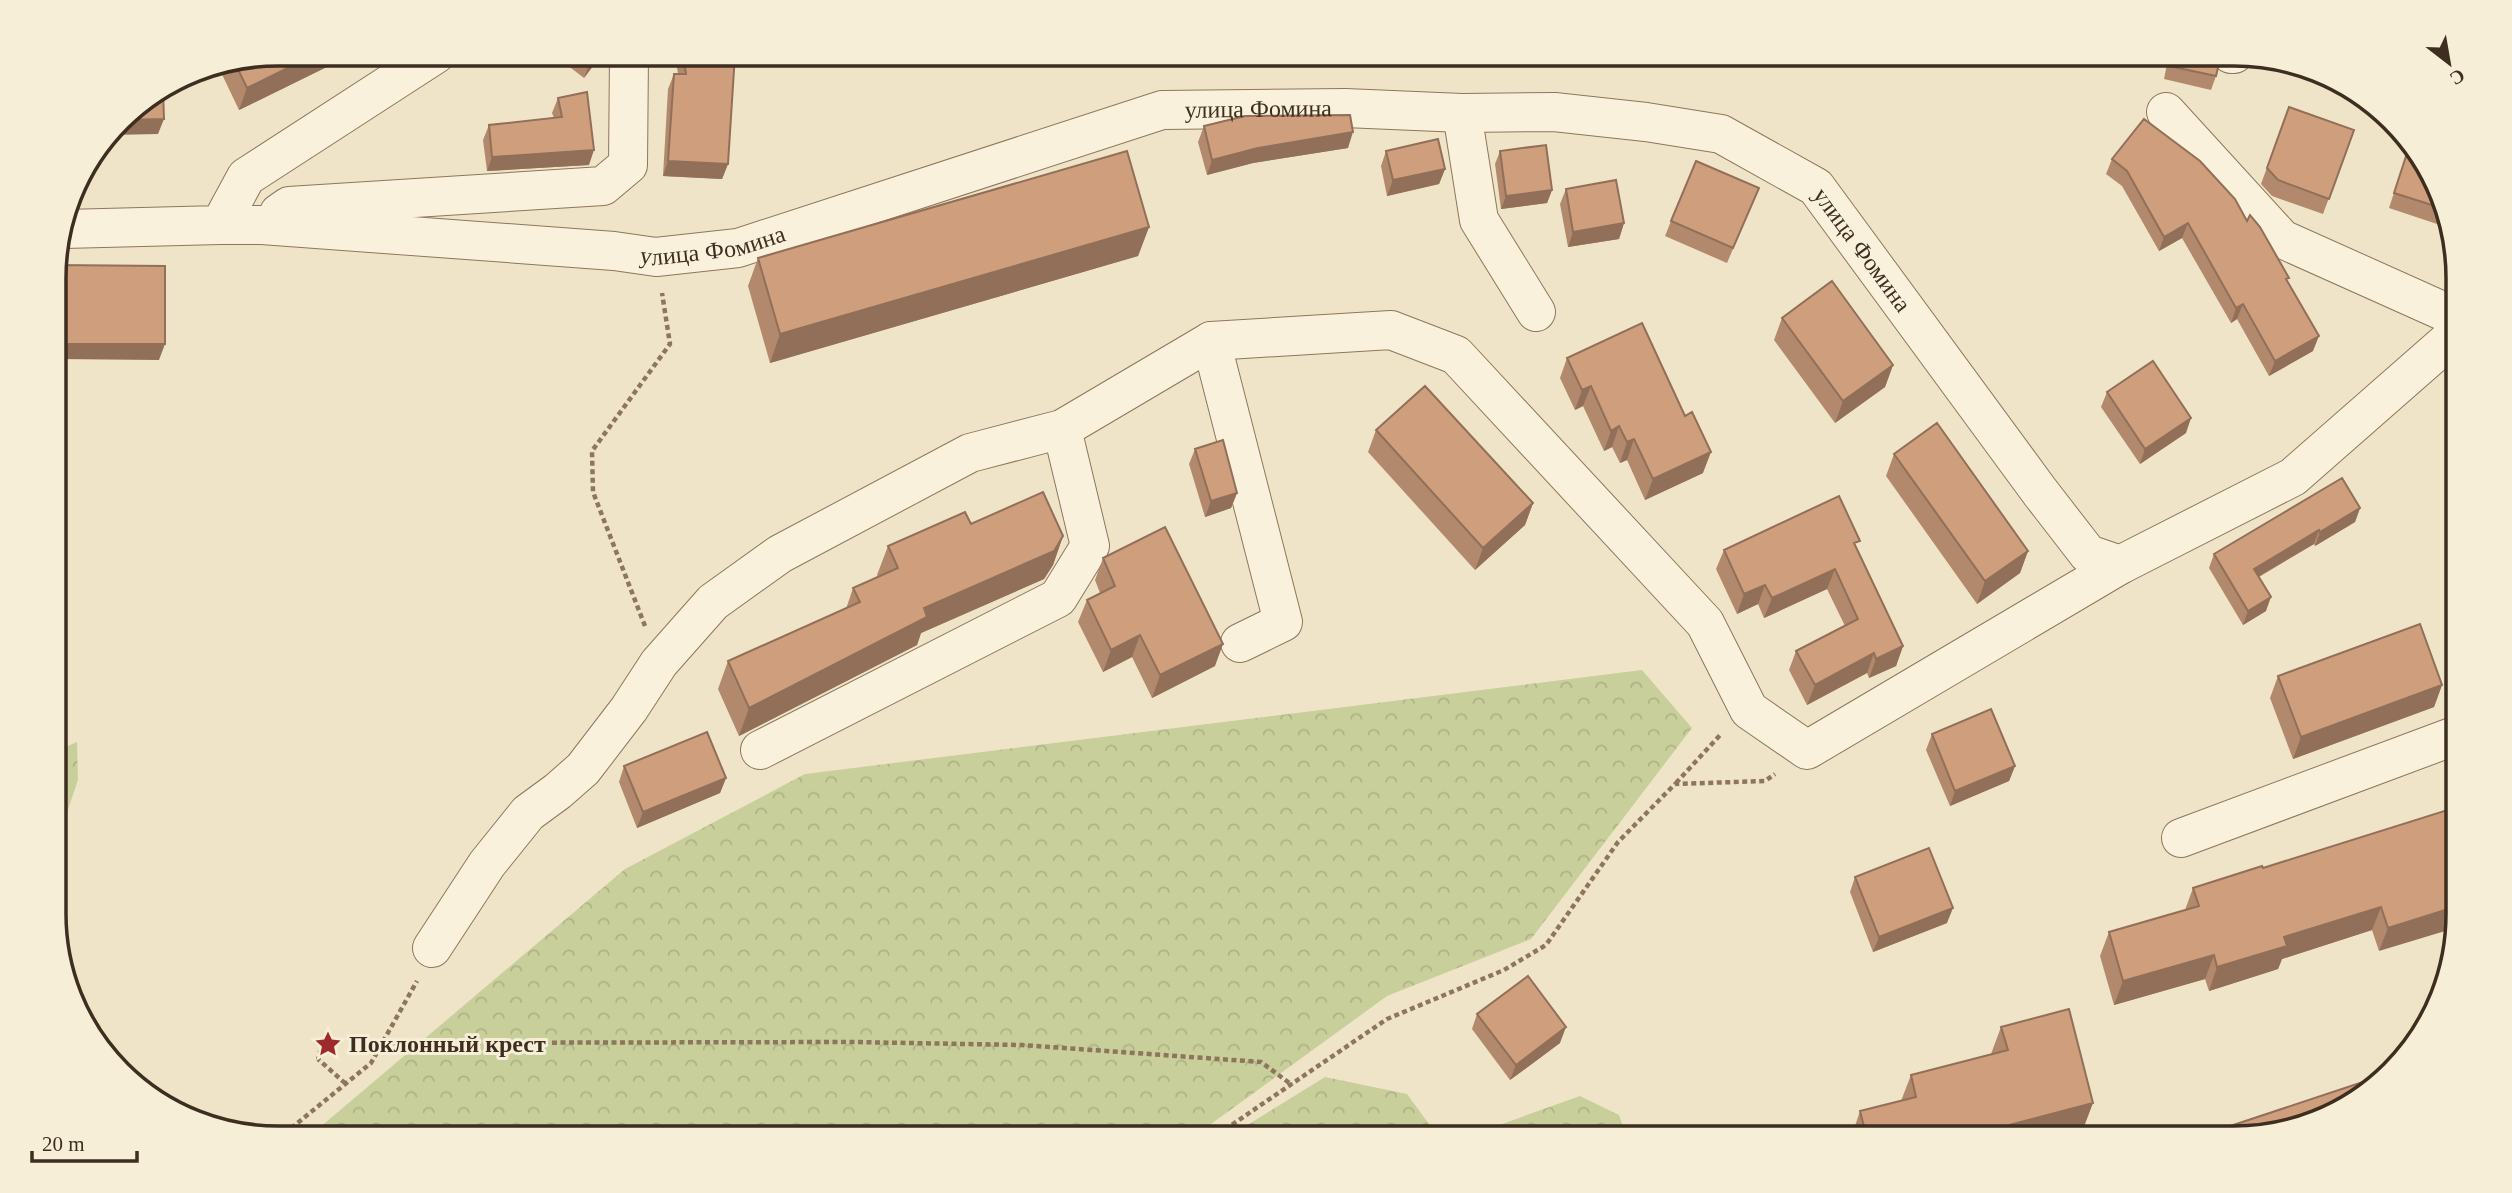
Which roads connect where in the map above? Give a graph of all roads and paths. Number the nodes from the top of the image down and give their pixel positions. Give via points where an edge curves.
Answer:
1 (416, 67) edge
2 (629, 67) edge
3 (2166, 112) dead end
4 (1462, 113) junction
5 (220, 225) junction
6 (262, 225) junction
7 (73, 229) edge
8 (656, 257) junction
9 (1536, 312) dead end
10 (2446, 313) edge
11 (1211, 341) junction
12 (2446, 343) edge
13 (1062, 429) junction
14 (2120, 565) junction
15 (1240, 643) dead end
16 (659, 663) junction
17 (1749, 710) junction
18 (2446, 739) edge
19 (760, 750) dead end
20 (1807, 750) junction
21 (1675, 784) junction
22 (2180, 838) dead end
23 (432, 948) joint
24 (382, 1043) junction
25 (322, 1049) dead end
26 (346, 1084) junction
27 (1292, 1084) junction
28 (294, 1126) edge
29 (1230, 1126) edge

1 - 5 street via 246,177
2 - 6 street via 628,165 603,186 289,206
3 - 10 street via 2281,239
4 - 8 street, улица Фомина via 1345,108 1162,110 738,248
4 - 9 street via 1479,220
4 - 14 street, улица Фомина via 1554,113 1721,134 1816,187 2088,554
5 - 6 street, улица Фомина
5 - 7 street, улица Фомина
6 - 8 street, улица Фомина
8 - 16 path via 670,344 592,451 593,492
11 - 13 street
11 - 15 street via 1283,622
11 - 17 street via 1391,330 1456,355 1705,623
12 - 14 street via 2293,477
13 - 16 street via 970,453 780,554 713,602
13 - 19 street via 1090,546 1058,598
14 - 20 street
16 - 23 street via 583,769 528,813 487,864
17 - 20 street
17 - 21 path
18 - 22 street
20 - 21 path via 1765,781
21 - 27 path via 1618,842 1546,945 1504,970 1387,1019
23 - 24 path
24 - 26 path via 372,1063
24 - 27 path via 1022,1045 1261,1062
25 - 26 path via 319,1060
26 - 28 path
27 - 29 path

